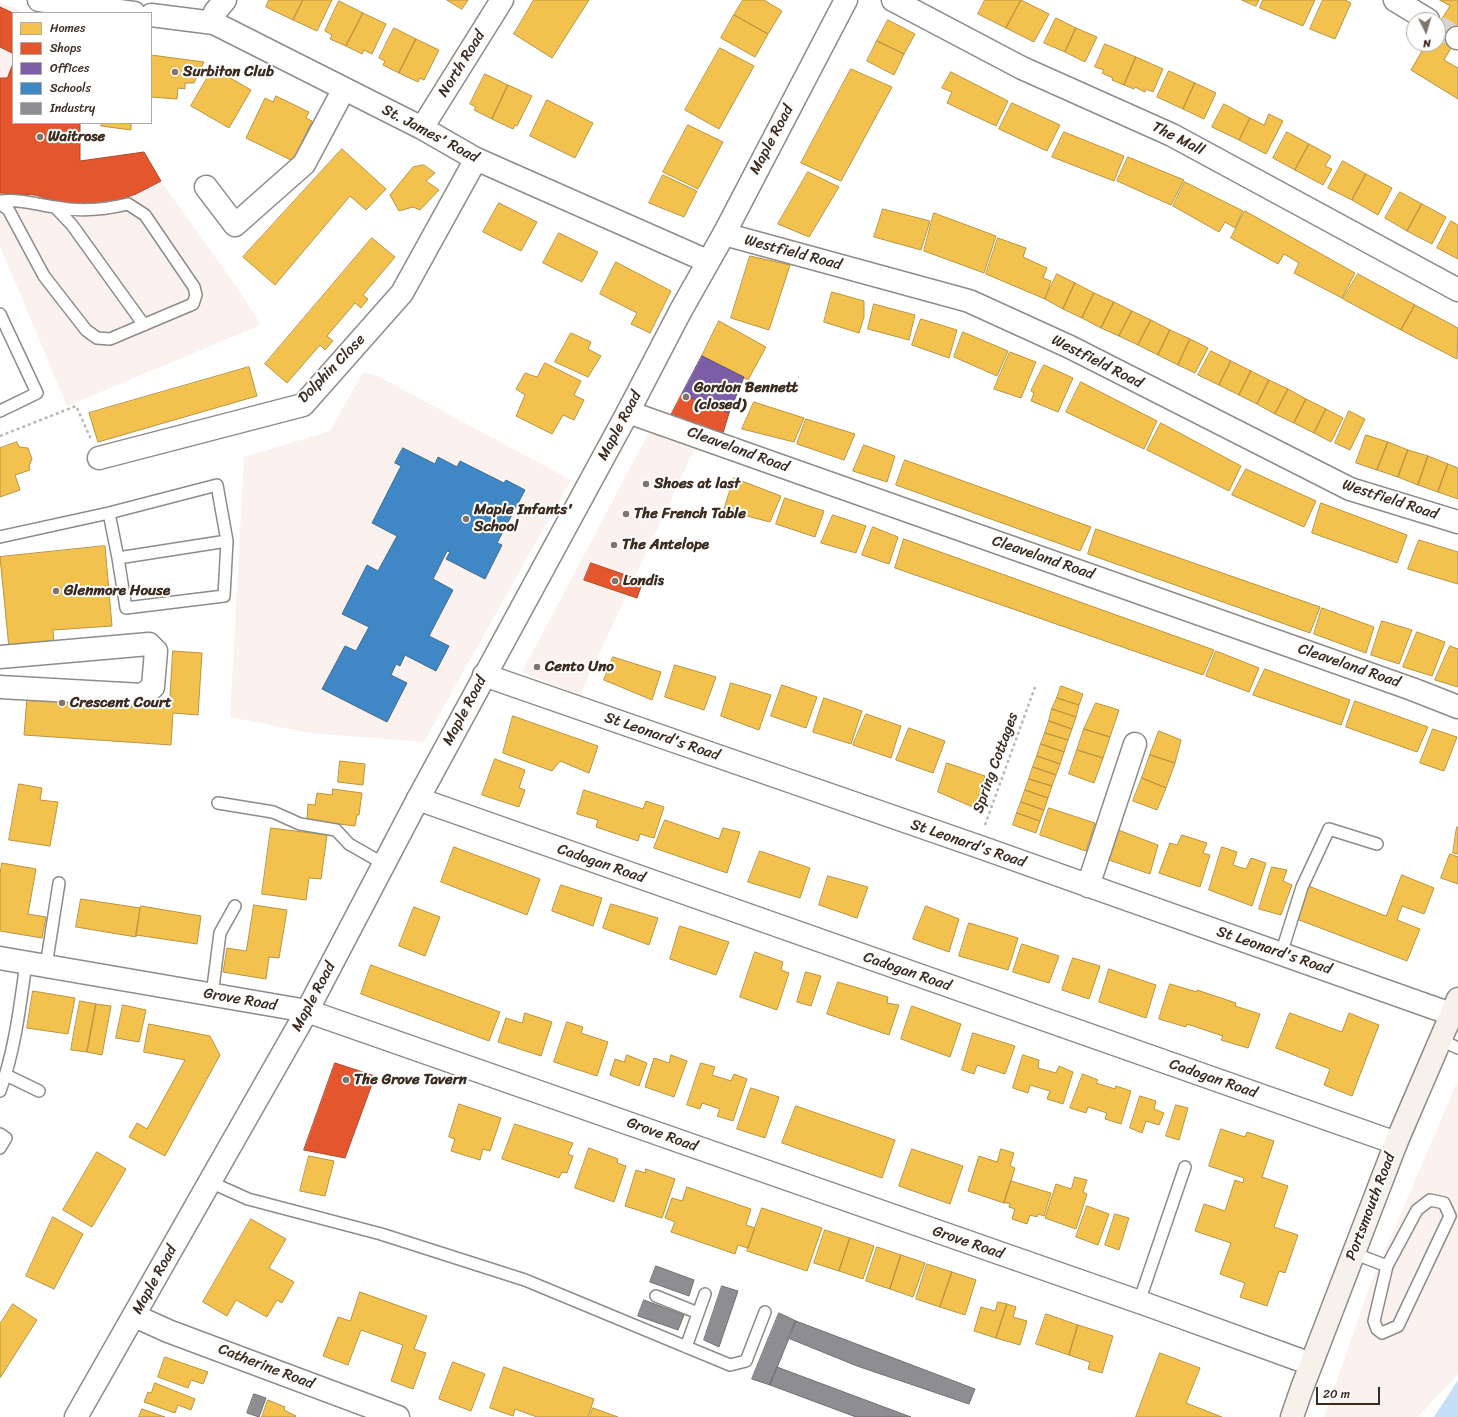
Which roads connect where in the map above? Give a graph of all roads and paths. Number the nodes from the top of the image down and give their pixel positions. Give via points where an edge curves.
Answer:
1 (39, 0) edge
2 (225, 0) edge
3 (502, 0) edge
4 (846, 0) edge
5 (893, 0) edge
6 (1399, 1) edge
7 (127, 12) edge
8 (1416, 12) edge
9 (152, 15) edge
10 (214, 23) junction
11 (344, 89) junction
12 (422, 128) junction
13 (476, 159) junction
14 (206, 187) dead end
15 (0, 201) edge
16 (0, 204) edge
17 (55, 207) junction
18 (724, 234) junction
19 (708, 261) junction
20 (1458, 290) edge
21 (0, 314) edge
22 (144, 325) junction
23 (0, 411) edge
24 (628, 412) junction
25 (0, 436) edge
26 (99, 458) joint
27 (108, 513) junction
28 (1458, 522) edge
29 (0, 537) edge
30 (227, 541) junction
31 (118, 558) junction
32 (0, 657) edge
33 (484, 675) junction
34 (0, 687) edge
35 (1035, 687) dead end
36 (1458, 707) edge
37 (1135, 744) dead end
38 (418, 799) junction
39 (218, 803) dead end
40 (1377, 844) dead end
41 (977, 846) junction
42 (384, 864) junction
43 (59, 883) dead end
44 (1088, 886) junction
45 (235, 906) dead end
46 (1281, 954) junction
47 (0, 958) edge
48 (36, 964) junction
49 (212, 995) junction
50 (1454, 1007) edge
51 (307, 1011) junction
52 (1449, 1044) edge
53 (6, 1075) junction
54 (0, 1091) edge
55 (39, 1091) dead end
56 (0, 1134) edge
57 (1396, 1144) junction
58 (0, 1148) edge
59 (1185, 1167) dead end
60 (210, 1182) junction
61 (1353, 1253) junction
62 (1387, 1266) junction
63 (705, 1294) dead end
64 (656, 1296) dead end
65 (1139, 1302) junction
66 (765, 1312) dead end
67 (698, 1313) junction
68 (135, 1316) junction
69 (686, 1347) junction
70 (1311, 1364) junction
71 (76, 1417) edge
72 (398, 1417) edge
73 (1292, 1417) edge

1 - 7 street
2 - 10 street via 215,12
3 - 12 street, North Road
4 - 18 street, Maple Road
5 - 20 street, The Mall via 1022,68 1172,135
6 - 8 street
9 - 10 street, St. James' Road
10 - 11 street, St. James' Road
11 - 12 street, St. James' Road
11 - 14 street via 304,164 235,225
12 - 13 street, St. James' Road
13 - 19 street, St. James' Road
13 - 26 street, Dolphin Close via 402,293 303,405
15 - 17 lane via 31,201
16 - 22 lane via 8,209 44,276 86,330 97,338 110,339
17 - 22 lane via 72,224
17 - 22 lane via 90,210 128,204 145,215 194,287 196,296 193,304
18 - 19 street, Maple Road
18 - 28 street, Westfield Road via 969,301 1070,348 1350,489
19 - 24 street, Maple Road
21 - 23 lane via 37,393
24 - 33 street, Maple Road
24 - 36 street, Cleaveland Road via 1405,686
25 - 26 path via 76,406
27 - 29 lane
27 - 30 lane via 217,485
27 - 31 lane
30 - 31 lane
30 - 31 lane via 224,596 126,608
32 - 34 street via 149,644 156,651 153,687 142,695
33 - 38 street, Maple Road
33 - 41 street, St Leonard's Road
35 - 41 path, Spring Cottages
37 - 44 street
38 - 42 street, Maple Road
38 - 57 street, Cadogan Road
39 - 42 lane via 273,812 300,824 336,830 349,844
40 - 46 lane via 1329,829 1302,887
41 - 44 street, St Leonard's Road
42 - 51 street, Maple Road
43 - 48 lane
44 - 46 street, St Leonard's Road
45 - 49 lane via 220,934
46 - 50 street, St Leonard's Road
47 - 48 street, Grove Road
48 - 49 street, Grove Road
48 - 53 lane
49 - 51 street, Grove Road
50 - 52 main road, Portsmouth Road
51 - 60 street, Maple Road
51 - 65 street, Grove Road
52 - 57 main road, Portsmouth Road
53 - 54 lane
53 - 55 lane
56 - 58 lane via 6,1138
57 - 61 main road, Portsmouth Road
59 - 65 lane
60 - 68 street, Maple Road
60 - 69 lane via 248,1199 381,1234 525,1280
61 - 62 lane
61 - 70 main road, Portsmouth Road
62 - 62 lane via 1416,1210 1430,1200 1444,1204 1450,1216 1398,1326 1382,1333 1374,1321
63 - 67 lane
64 - 67 lane
65 - 70 street, Grove Road
66 - 69 lane via 746,1362 730,1365
67 - 69 lane
68 - 71 street, Maple Road
68 - 72 street, Catherine Road via 168,1331
70 - 73 main road, Portsmouth Road

